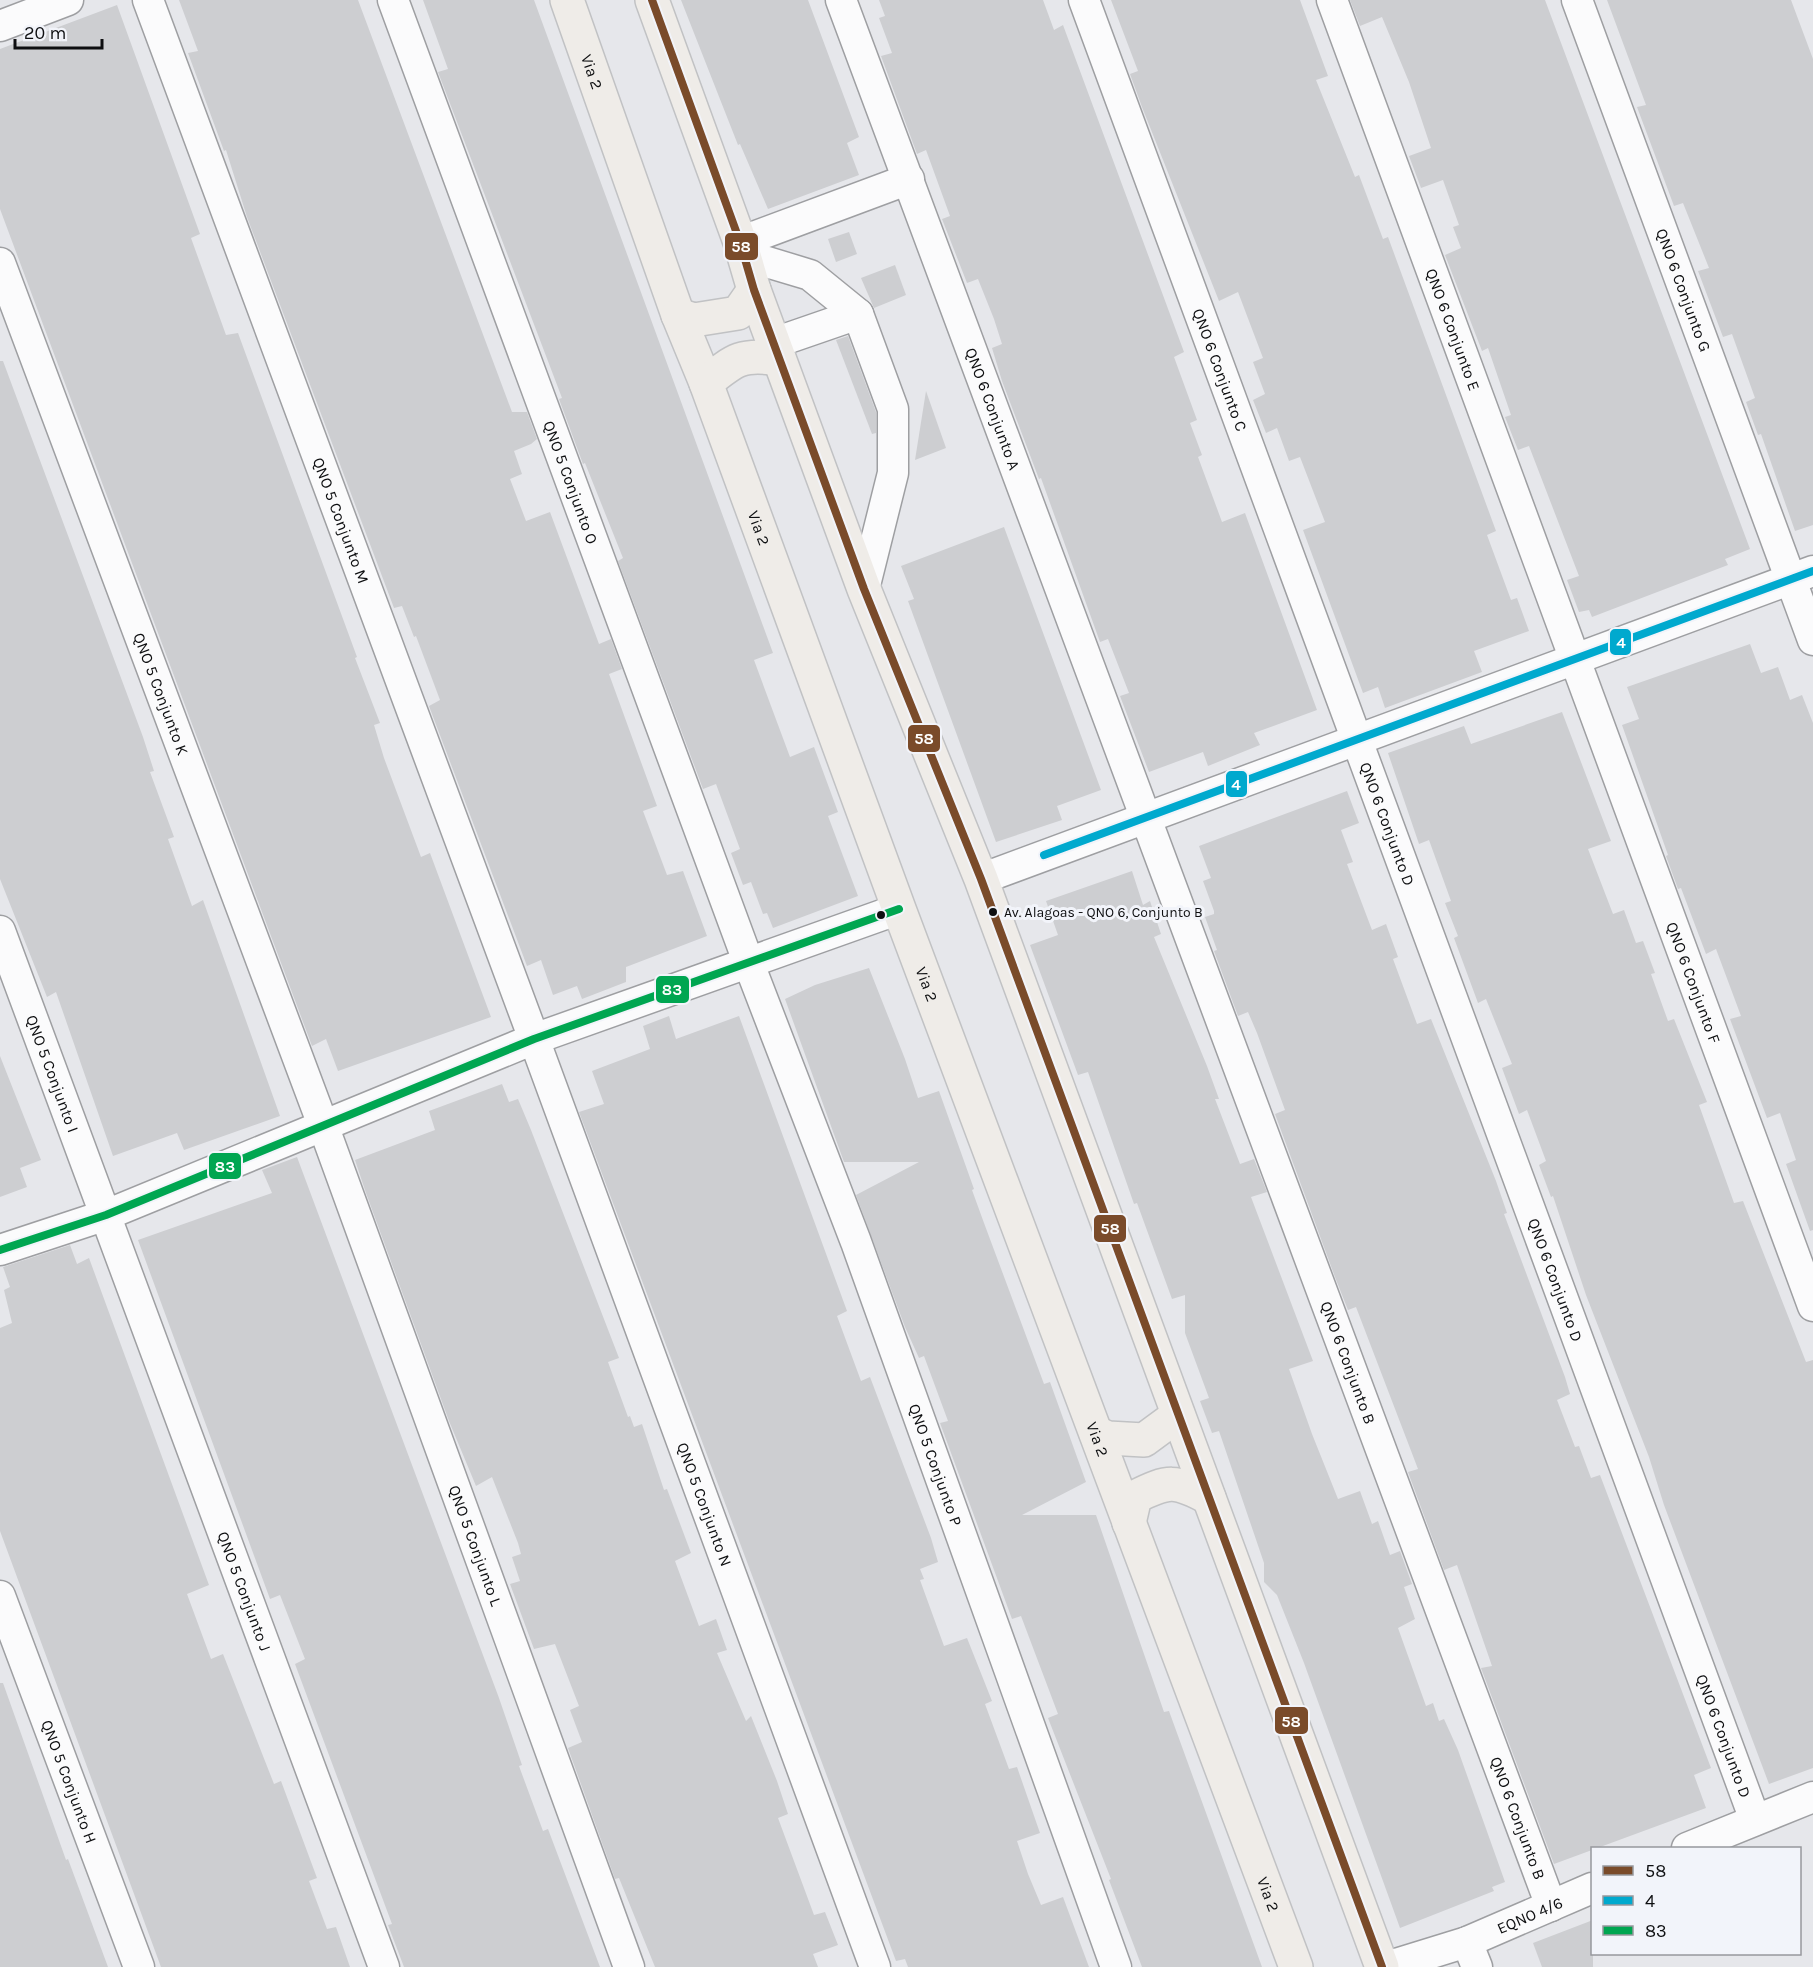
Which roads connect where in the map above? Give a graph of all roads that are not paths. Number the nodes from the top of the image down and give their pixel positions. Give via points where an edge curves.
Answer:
1 (68, 0) edge
2 (148, 0) edge
3 (393, 0) edge
4 (567, 0) edge
5 (652, 0) edge
6 (841, 0) edge
7 (1084, 0) edge
8 (1332, 0) edge
9 (1577, 0) edge
10 (0, 26) edge
11 (909, 179) junction
12 (742, 249) junction
13 (0, 263) edge
14 (754, 290) junction
15 (858, 314) junction
16 (678, 315) junction
17 (777, 351) junction
18 (706, 383) junction
19 (1802, 575) edge
20 (864, 589) junction
21 (1813, 640) edge
22 (1575, 658) junction
23 (1358, 739) junction
24 (1144, 819) junction
25 (981, 879) junction
26 (898, 909) junction
27 (0, 932) edge
28 (749, 964) junction
29 (534, 1039) junction
30 (323, 1125) junction
31 (106, 1215) junction
32 (0, 1250) edge
33 (1813, 1306) edge
34 (1178, 1415) junction
35 (1096, 1433) junction
36 (1209, 1498) junction
37 (1129, 1523) junction
38 (0, 1596) edge
39 (1813, 1797) edge
40 (1755, 1820) junction
41 (1689, 1847) edge
42 (1591, 1889) edge
43 (1551, 1906) junction
44 (1472, 1954) edge
45 (139, 1967) edge
46 (384, 1967) edge
47 (629, 1967) edge
48 (875, 1967) edge
49 (1116, 1967) edge
50 (1296, 1967) edge
51 (1382, 1967) edge
52 (1386, 1967) edge

1 - 10 street
2 - 29 street, QNO 5 Conjunto M
3 - 28 street, QNO 5 Conjunto O
4 - 16 main road, Via 2
5 - 12 main road
6 - 11 street, QNO 6 Conjunto A
7 - 23 street, QNO 6 Conjunto C
8 - 22 street, QNO 6 Conjunto E
9 - 19 street, QNO 6 Conjunto G
11 - 12 street
11 - 24 street, QNO 6 Conjunto A
12 - 14 main road
12 - 15 street via 810,276
13 - 30 street, QNO 5 Conjunto K
14 - 16 main road via 738,313 694,320
14 - 17 main road
15 - 17 street
15 - 20 street via 893,409 893,473
16 - 18 main road, Via 2
17 - 18 main road via 735,360
17 - 20 main road
18 - 26 main road, Via 2
19 - 21 street, QNO 6 Conjunto G
19 - 22 street
20 - 25 main road
22 - 23 street
22 - 33 street, QNO 6 Conjunto F
23 - 24 street
23 - 40 street, QNO 6 Conjunto D
24 - 25 street
24 - 43 street, QNO 6 Conjunto B
25 - 34 main road
26 - 28 street
26 - 35 main road, Via 2
27 - 31 street, QNO 5 Conjunto I
28 - 29 street
28 - 49 street, QNO 5 Conjunto P via 856,1242
29 - 30 street
29 - 48 street, QNO 5 Conjunto N
30 - 31 street
30 - 47 street, QNO 5 Conjunto L
31 - 32 street
31 - 46 street, QNO 5 Conjunto J
34 - 35 main road via 1143,1440 1108,1438
34 - 36 main road
35 - 37 main road, Via 2
36 - 37 main road via 1185,1485 1161,1484 1135,1497
36 - 51 main road
37 - 50 main road, Via 2
38 - 45 street, QNO 5 Conjunto H
39 - 40 street
40 - 41 street
42 - 43 street, EQNO 4/6
43 - 44 street, EQNO 4/6
44 - 52 street, EQNO 4/6

